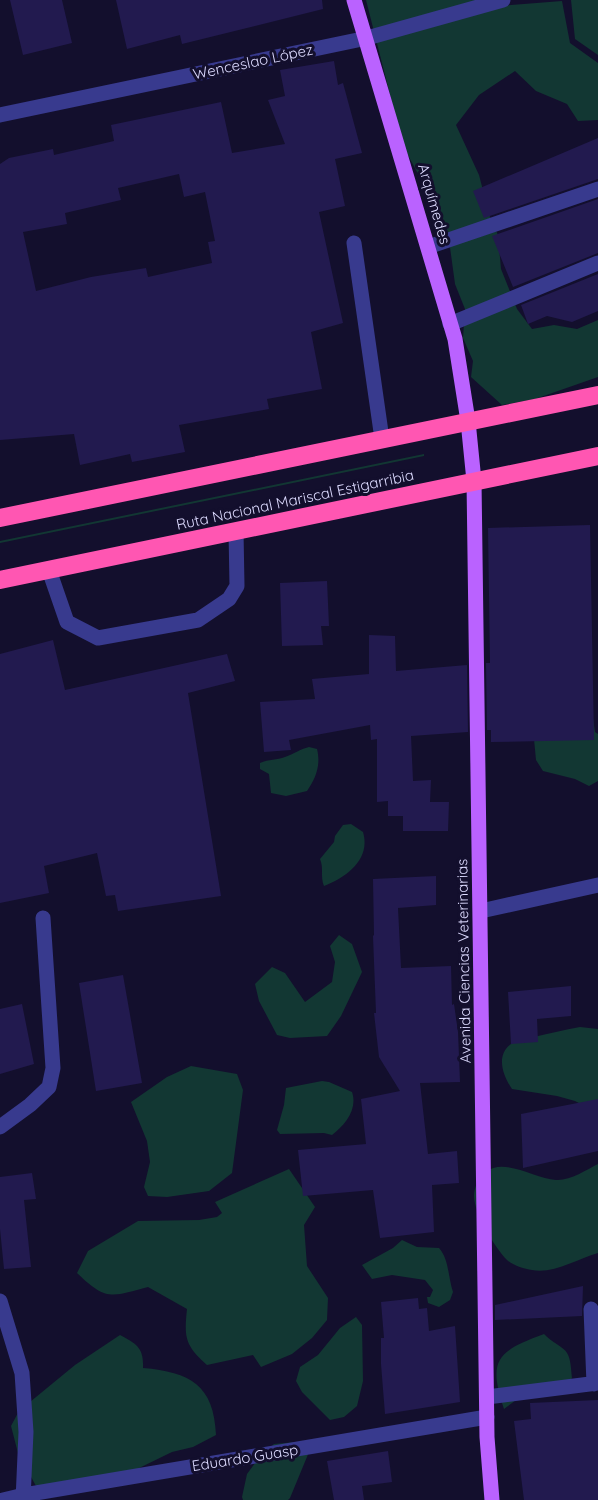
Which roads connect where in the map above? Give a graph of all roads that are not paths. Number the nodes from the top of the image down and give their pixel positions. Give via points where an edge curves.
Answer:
1 (354, 0) edge
2 (503, 0) edge
3 (367, 38) junction
4 (0, 115) edge
5 (598, 189) edge
6 (354, 243) dead end
7 (428, 247) junction
8 (598, 263) edge
9 (450, 324) junction
10 (598, 395) edge
11 (468, 421) junction
12 (382, 439) junction
13 (598, 456) edge
14 (474, 481) junction
15 (0, 518) edge
16 (236, 531) junction
17 (49, 570) junction
18 (0, 580) edge
19 (598, 885) edge
20 (481, 910) junction
21 (43, 918) dead end
22 (0, 1127) edge
23 (0, 1301) edge
24 (591, 1309) dead end
25 (596, 1384) edge
26 (487, 1397) junction
27 (487, 1417) junction
28 (23, 1497) edge
29 (3, 1500) edge
30 (492, 1500) edge

1 - 3 main road, Arquímedes
2 - 3 street, Wenceslao López
3 - 4 street, Wenceslao López
3 - 7 main road, Arquímedes
5 - 7 street
6 - 12 street
7 - 9 main road, Arquímedes
8 - 9 street
9 - 11 main road, Arquímedes
10 - 11 highway
11 - 12 highway
11 - 14 main road, Avenida Ciencias Veterinarias
12 - 15 highway
13 - 14 highway, Ruta Nacional Mariscal Estigarribia
14 - 16 highway, Ruta Nacional Mariscal Estigarribia
14 - 20 main road, Avenida Ciencias Veterinarias
16 - 17 highway, Ruta Nacional Mariscal Estigarribia
16 - 17 street via 237,586 229,599 198,620 98,638 67,622
17 - 18 highway, Ruta Nacional Mariscal Estigarribia
19 - 20 street
20 - 26 main road, Avenida Ciencias Veterinarias
21 - 22 street via 53,1068 49,1087
23 - 28 street via 22,1373 26,1432
24 - 25 street
25 - 26 street
26 - 27 main road, Avenida Ciencias Veterinarias
27 - 28 street, Eduardo Guasp
27 - 30 main road, Avenida Ciencias Veterinarias
28 - 29 street, Eduardo Guasp

